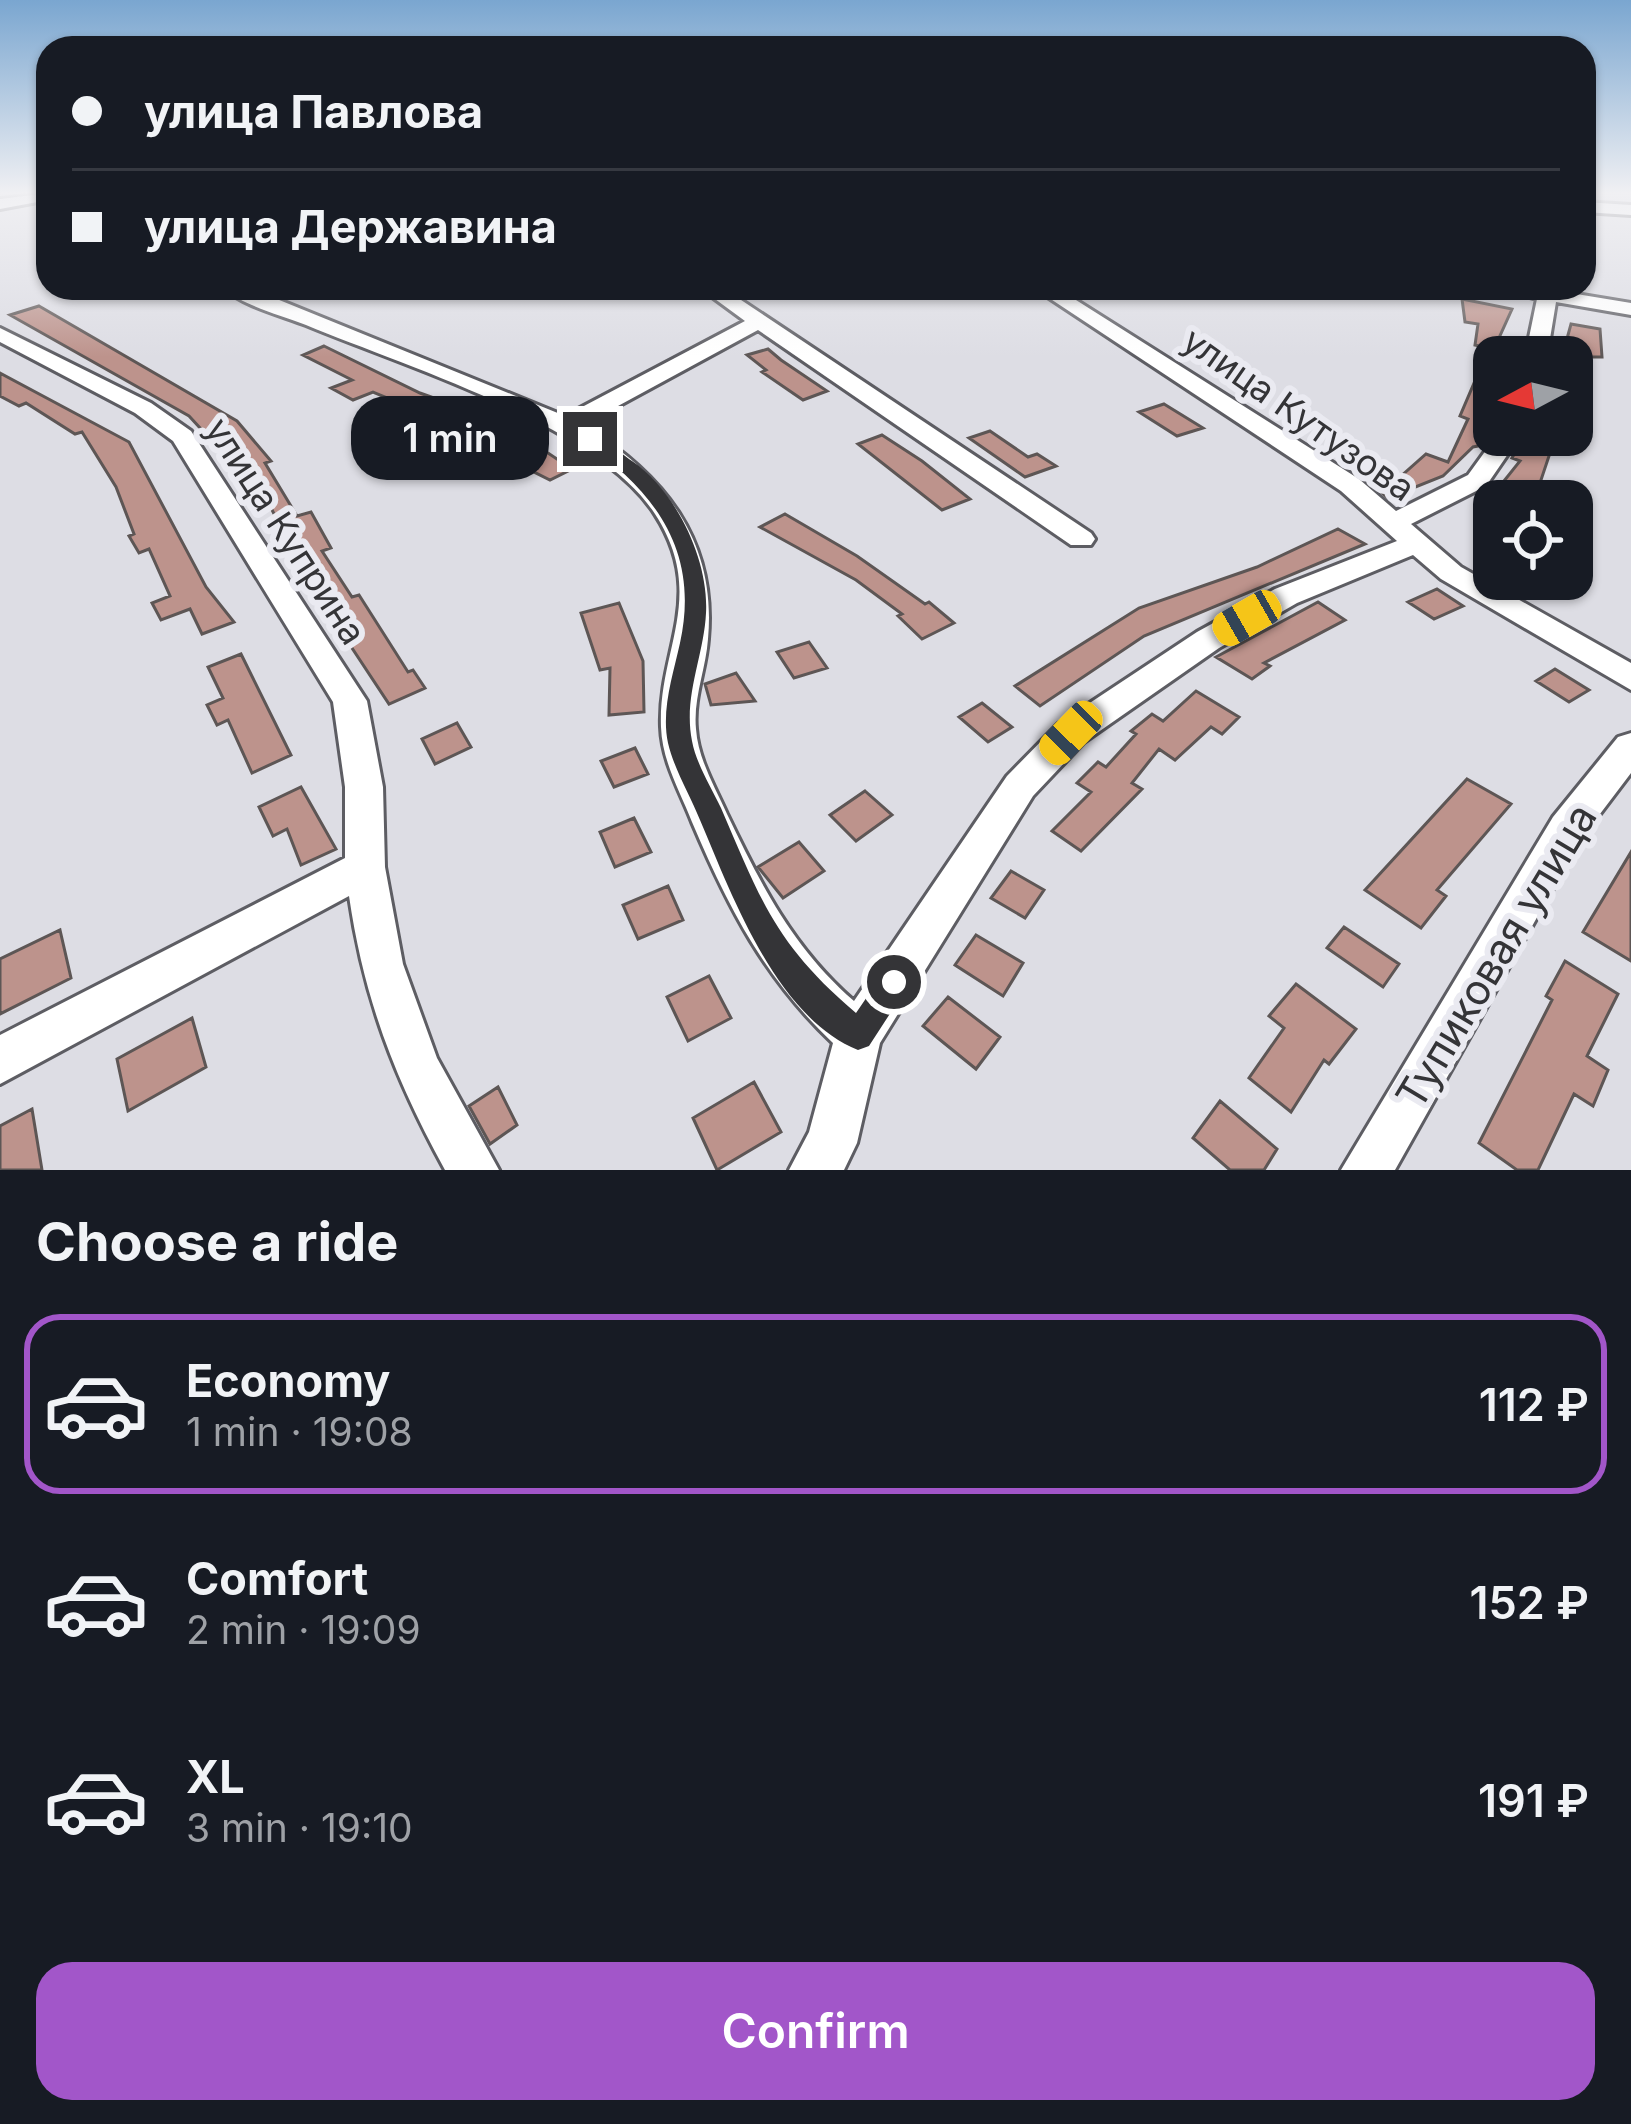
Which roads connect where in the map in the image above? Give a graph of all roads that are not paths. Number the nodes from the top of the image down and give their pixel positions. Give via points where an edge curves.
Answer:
1 (262, 300) edge
2 (728, 300) edge
3 (1063, 300) edge
4 (1546, 300) edge
5 (1567, 300) edge
6 (1631, 309) edge
7 (760, 322) junction
8 (0, 334) edge
9 (1540, 336) edge
10 (566, 425) junction
11 (1501, 456) edge
12 (1404, 532) junction
13 (1081, 539) dead end
14 (1631, 678) edge
15 (1631, 747) edge
16 (365, 867) junction
17 (858, 1035) junction
18 (0, 1060) edge
19 (473, 1170) edge
20 (815, 1170) edge
21 (1367, 1170) edge

1 - 10 street
2 - 7 street
3 - 12 street, улица Кутузова via 1196,382
4 - 9 street
5 - 6 street
7 - 10 street
7 - 13 street
8 - 16 street, улица Куприна via 143,408 196,454 350,701 364,787
10 - 17 street via 639,473 676,524 696,615 678,704 680,743 764,938
11 - 12 street
12 - 14 street, улица Кутузова via 1501,605
12 - 17 street via 1286,596 1071,733 1020,786
15 - 21 street, Тупиковая улица via 1567,828
16 - 18 street
16 - 19 street, улица Куприна via 380,964 417,1071
17 - 20 street via 832,1143

